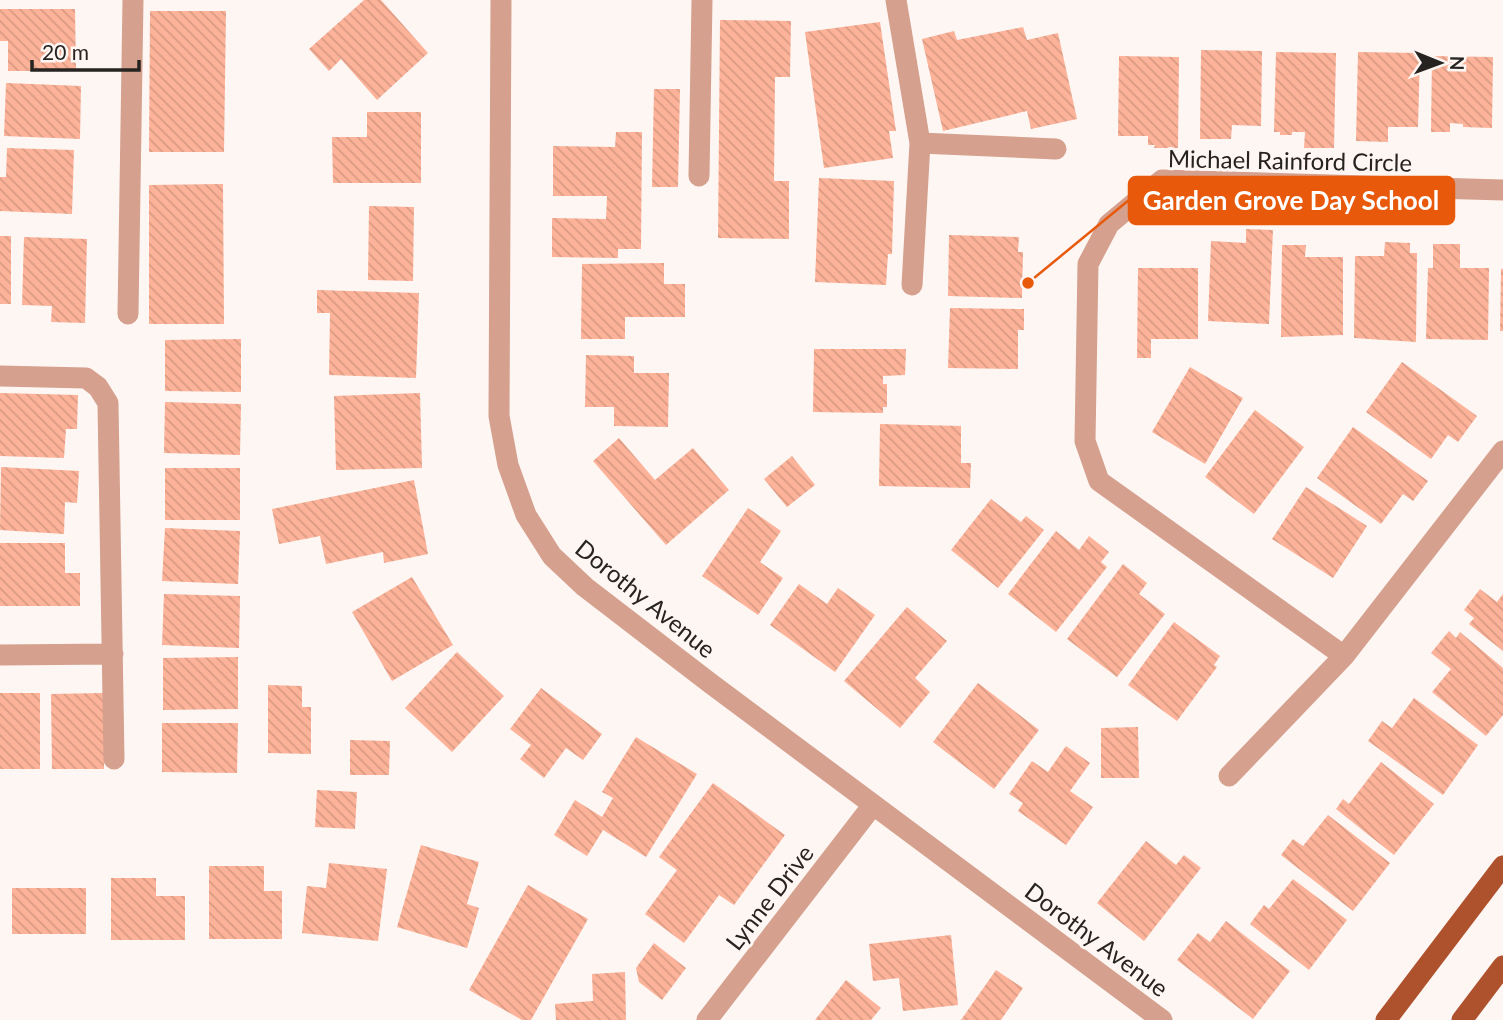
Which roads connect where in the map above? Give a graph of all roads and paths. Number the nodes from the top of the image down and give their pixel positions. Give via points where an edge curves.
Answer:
1 (133, 0) edge
2 (501, 0) edge
3 (702, 0) edge
4 (895, 0) edge
5 (920, 143) junction
6 (1056, 149) dead end
7 (699, 176) dead end
8 (1503, 190) edge
9 (912, 285) dead end
10 (128, 314) dead end
11 (0, 376) edge
12 (1503, 451) edge
13 (113, 654) junction
14 (0, 655) edge
15 (1343, 656) junction
16 (114, 759) dead end
17 (1229, 776) dead end
18 (873, 805) junction
19 (1503, 866) edge
20 (1503, 966) edge
21 (707, 1020) edge
22 (1162, 1020) edge
23 (1386, 1020) edge
24 (1462, 1020) edge

1 - 10 street
2 - 18 street, Dorothy Avenue via 499,416 508,465 526,515 552,556 585,587
3 - 7 street
4 - 5 street
5 - 6 street
5 - 9 street
8 - 15 street, Michael Rainford Circle via 1162,180 1109,224 1088,264 1085,441 1099,481
11 - 13 street via 86,378 108,403
12 - 15 street
13 - 14 street
13 - 16 street
15 - 17 street
18 - 21 street, Lynne Drive
18 - 22 street, Dorothy Avenue
19 - 23 main road
20 - 24 main road

